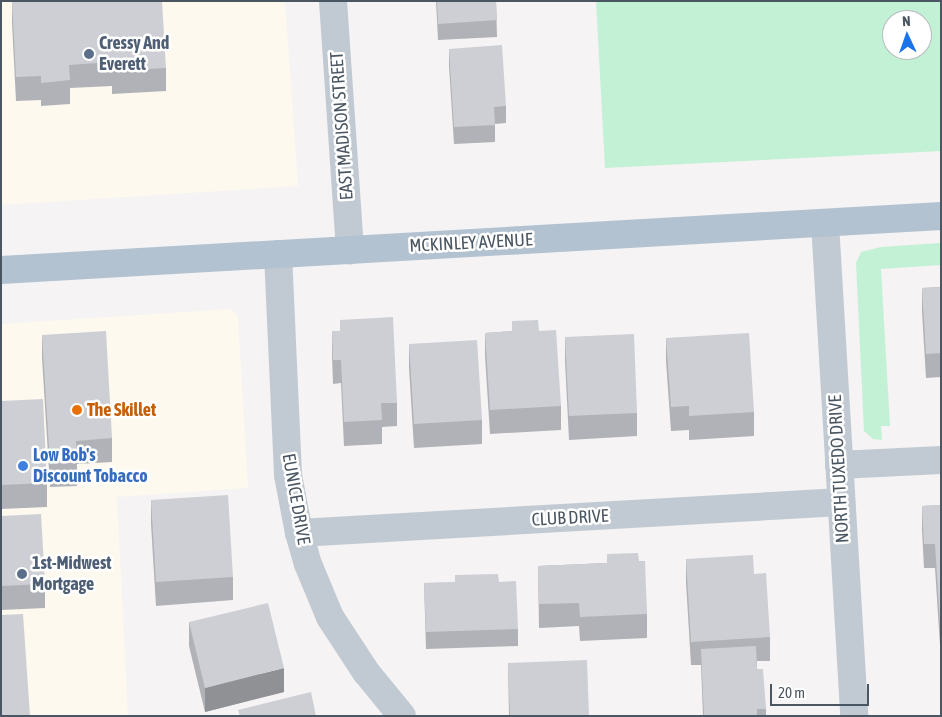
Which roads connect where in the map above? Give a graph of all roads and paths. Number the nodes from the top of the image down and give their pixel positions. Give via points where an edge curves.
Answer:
1 (333, 1) edge
2 (941, 216) edge
3 (825, 223) junction
4 (350, 250) junction
5 (278, 254) junction
6 (1, 270) edge
7 (941, 460) edge
8 (839, 465) junction
9 (841, 502) junction
10 (299, 533) junction
11 (402, 716) edge
12 (854, 716) edge

1 - 4 street, EAST MADISON STREET
2 - 3 main road, MCKINLEY AVENUE
3 - 4 main road, MCKINLEY AVENUE
3 - 8 street, NORTH TUXEDO DRIVE
4 - 5 main road, MCKINLEY AVENUE
5 - 6 main road, MCKINLEY AVENUE
5 - 10 street, EUNICE DRIVE via 288,475
7 - 8 street
8 - 9 street, NORTH TUXEDO DRIVE
9 - 10 street, CLUB DRIVE
9 - 12 street, NORTH TUXEDO DRIVE
10 - 11 street, EUNICE DRIVE via 330,617 366,672

